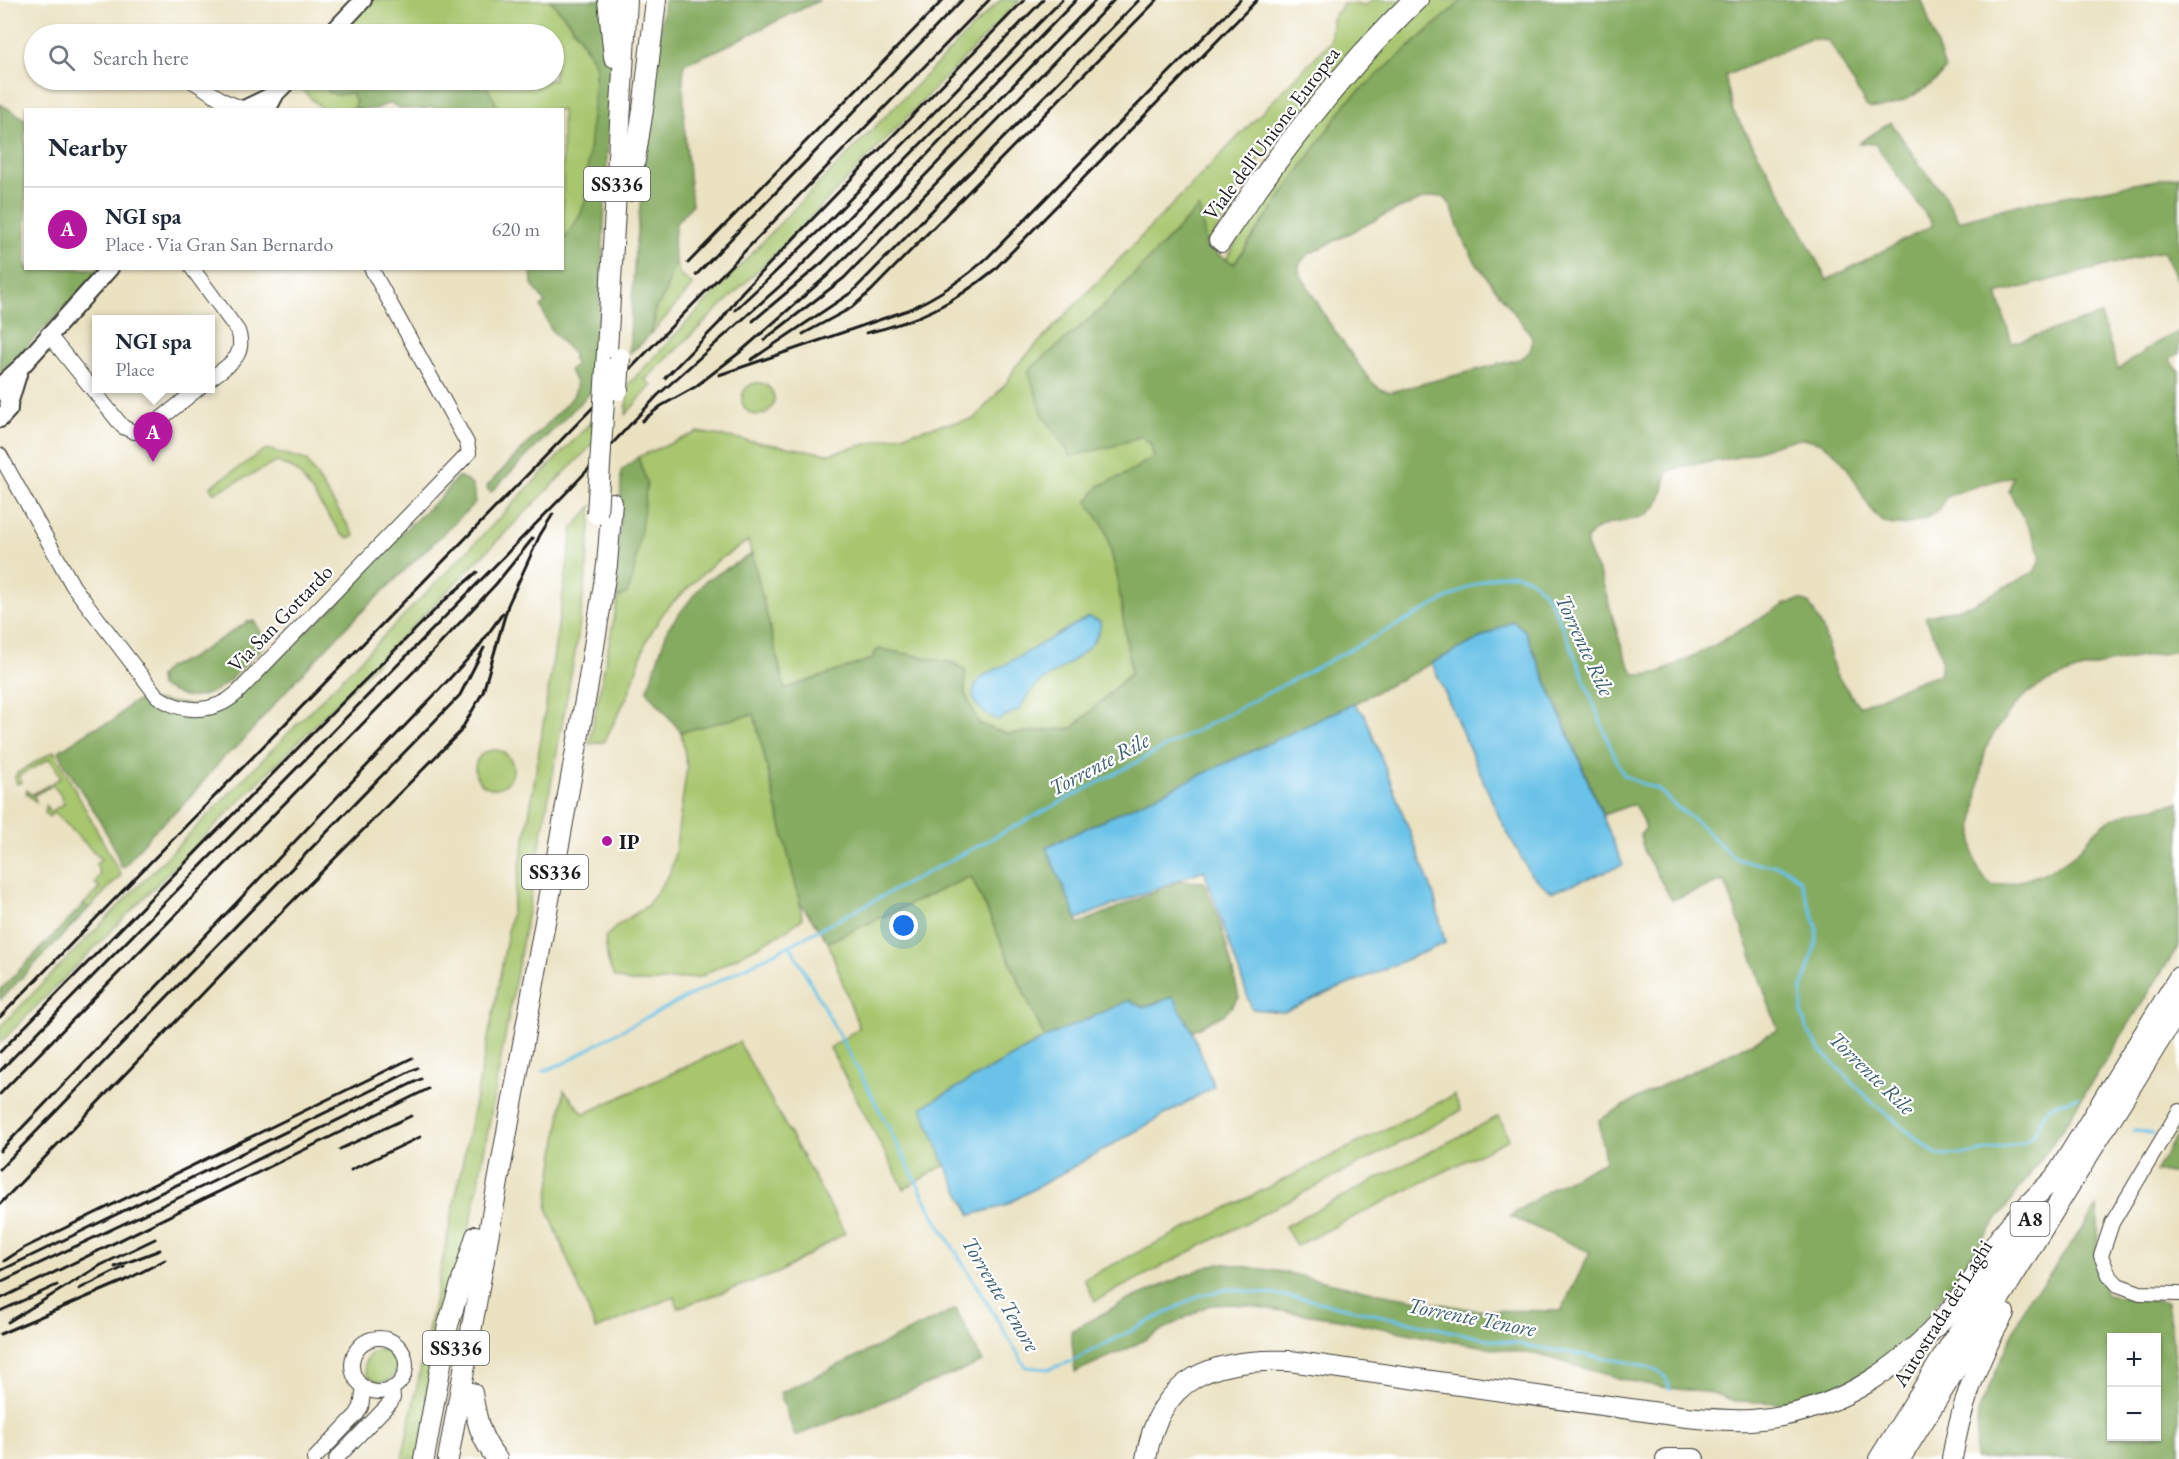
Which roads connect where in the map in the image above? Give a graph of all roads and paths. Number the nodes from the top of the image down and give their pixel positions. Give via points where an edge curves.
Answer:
1 (363, 0) edge
2 (608, 0) edge
3 (627, 0) edge
4 (641, 0) edge
5 (656, 0) edge
6 (1410, 0) edge
7 (1421, 0) edge
8 (340, 24) edge
9 (206, 90) edge
10 (279, 90) edge
11 (276, 93) junction
12 (215, 96) junction
13 (221, 108) edge
14 (241, 108) edge
15 (245, 108) edge
16 (268, 108) edge
17 (623, 191) junction
18 (108, 270) edge
19 (193, 270) edge
20 (372, 270) edge
21 (48, 334) junction
22 (215, 375) edge
23 (92, 387) edge
24 (97, 393) edge
25 (193, 393) edge
26 (2, 407) edge
27 (0, 455) edge
28 (2179, 977) edge
29 (2179, 1009) edge
30 (2179, 1111) edge
31 (2064, 1179) junction
32 (482, 1238) junction
33 (2179, 1294) edge
34 (364, 1387) junction
35 (392, 1388) junction
36 (472, 1393) junction
37 (314, 1459) edge
38 (336, 1459) edge
39 (424, 1459) edge
40 (435, 1459) edge
41 (448, 1459) edge
42 (460, 1459) edge
43 (497, 1459) edge
44 (1146, 1459) edge
45 (1666, 1459) edge
46 (1694, 1459) edge
47 (1879, 1459) edge
48 (1900, 1459) edge
49 (1952, 1459) edge

1 - 8 main road
2 - 17 highway
3 - 17 highway, SS336
4 - 17 highway, SS336
5 - 17 highway via 644,110
6 - 7 street, Viale dell'Unione Europea via 1317,102 1248,190 1216,240 1222,245 1324,105
9 - 12 street
10 - 11 main road
11 - 15 main road
11 - 16 main road
12 - 13 street
12 - 14 street
17 - 32 highway, SS336, bridge via 604,509
18 - 21 main road
19 - 22 street via 241,339 238,356
20 - 27 street, Via San Gottardo via 469,453 224,702 209,708 182,708 153,691 73,586
21 - 23 street
21 - 26 main road via 21,367
24 - 25 street via 123,427 135,432 153,425
28 - 31 highway, Autostrada dei Laghi / A8
29 - 31 highway, Autostrada dei Laghi / A8
30 - 33 street via 2112,1223 2102,1256 2109,1275 2118,1285 2140,1293
31 - 44 highway via 2004,1232 1963,1293 1912,1350 1861,1388 1796,1413 1750,1420 1687,1417 1290,1360 1262,1360 1214,1369 1194,1377 1174,1392 1157,1417
31 - 47 highway, Autostrada dei Laghi / A8
31 - 48 highway, Autostrada dei Laghi / A8
31 - 49 highway via 2036,1260 2002,1316 1975,1372 1962,1406
32 - 36 highway via 483,1331
32 - 39 highway via 448,1325
32 - 40 highway, SS336
32 - 41 highway, SS336
34 - 35 street via 376,1391
34 - 35 street via 355,1376 354,1356 367,1340 384,1338 396,1344 406,1362 401,1381
34 - 37 street via 357,1414
35 - 38 street via 391,1402
36 - 42 highway
36 - 43 highway via 484,1441
45 - 46 highway

